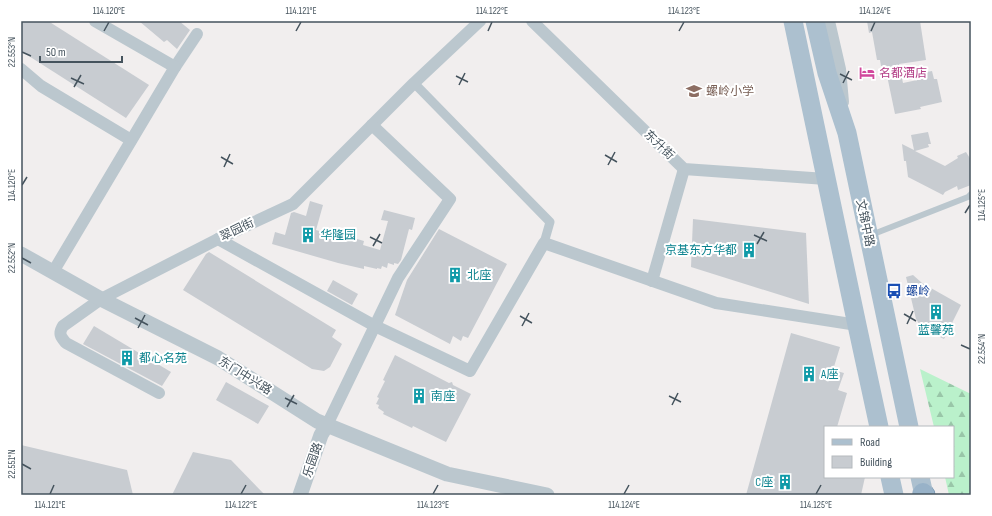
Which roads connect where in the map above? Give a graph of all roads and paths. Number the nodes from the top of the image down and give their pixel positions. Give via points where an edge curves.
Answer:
1 (95, 21) edge
2 (480, 21) edge
3 (532, 21) edge
4 (793, 21) edge
5 (815, 21) edge
6 (829, 21) edge
7 (197, 34) dead end
8 (175, 67) junction
9 (21, 69) edge
10 (414, 82) junction
11 (372, 125) junction
12 (847, 133) junction
13 (131, 140) junction
14 (684, 169) junction
15 (826, 179) junction
16 (971, 194) edge
17 (868, 236) junction
18 (218, 239) junction
19 (544, 243) junction
20 (21, 254) edge
21 (52, 272) junction
22 (652, 281) junction
23 (101, 299) junction
24 (857, 325) junction
25 (375, 326) junction
26 (159, 393) dead end
27 (326, 425) junction
28 (879, 426) edge
29 (909, 426) edge
30 (890, 478) edge
31 (300, 495) edge
32 (547, 495) edge
33 (894, 495) edge

1 - 8 street
2 - 10 street, 翠园街
3 - 14 street, 东升街
4 - 15 main road
5 - 12 main road, 文锦中路 via 827,73
6 - 12 street via 840,69
7 - 8 street
8 - 13 street
9 - 13 street via 41,86
10 - 11 street, 翠园街
10 - 19 street via 550,222
11 - 18 street, 翠园街 via 293,204
11 - 25 street via 450,199 398,278
12 - 17 main road, 文锦中路
13 - 21 street
14 - 15 street, 东升街
14 - 22 street
15 - 24 main road
16 - 17 lane
17 - 29 main road, 文锦中路
18 - 23 street, 翠园街
18 - 25 street
19 - 22 street
19 - 25 street via 470,371
20 - 21 street, 东门中兴路
21 - 23 street, 东门中兴路
22 - 24 street via 716,303
23 - 26 street, 翠园街 via 63,326 60,331 61,337 66,343
23 - 27 street, 东门中兴路 via 218,358
24 - 28 main road
25 - 27 street
27 - 31 street, 乐园路
27 - 32 street, 东门中兴路 via 447,474
30 - 33 main road

